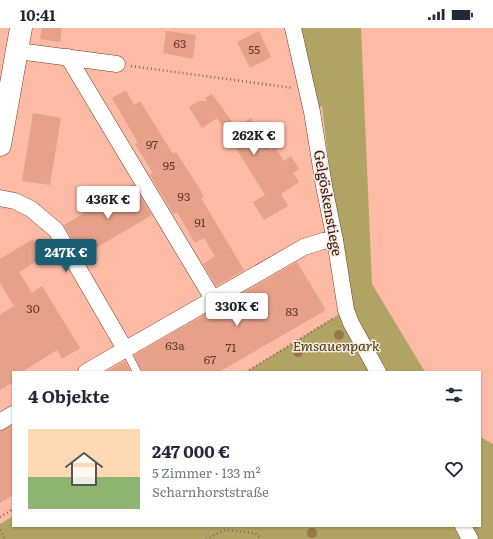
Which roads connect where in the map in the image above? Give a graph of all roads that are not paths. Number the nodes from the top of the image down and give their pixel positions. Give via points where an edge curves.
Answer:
1 (21, 28) edge
2 (293, 28) edge
3 (18, 51) junction
4 (68, 57) junction
5 (117, 64) road end
6 (0, 145) edge
7 (0, 198) edge
8 (336, 240) junction
9 (213, 299) junction
10 (126, 349) junction
11 (88, 371) edge
12 (137, 371) edge
13 (377, 371) edge
14 (12, 415) edge
15 (0, 422) edge
16 (464, 527) edge
17 (470, 539) edge

1 - 3 street
2 - 8 street, Gelgöskenstiege via 308,90
3 - 4 street
3 - 6 street
4 - 5 street
4 - 9 street
7 - 10 street via 15,201 31,209 56,230
8 - 9 street via 304,247
8 - 13 street, Gelgöskenstiege via 346,310
9 - 10 street
10 - 11 street
10 - 12 lane
14 - 15 street
16 - 17 street

